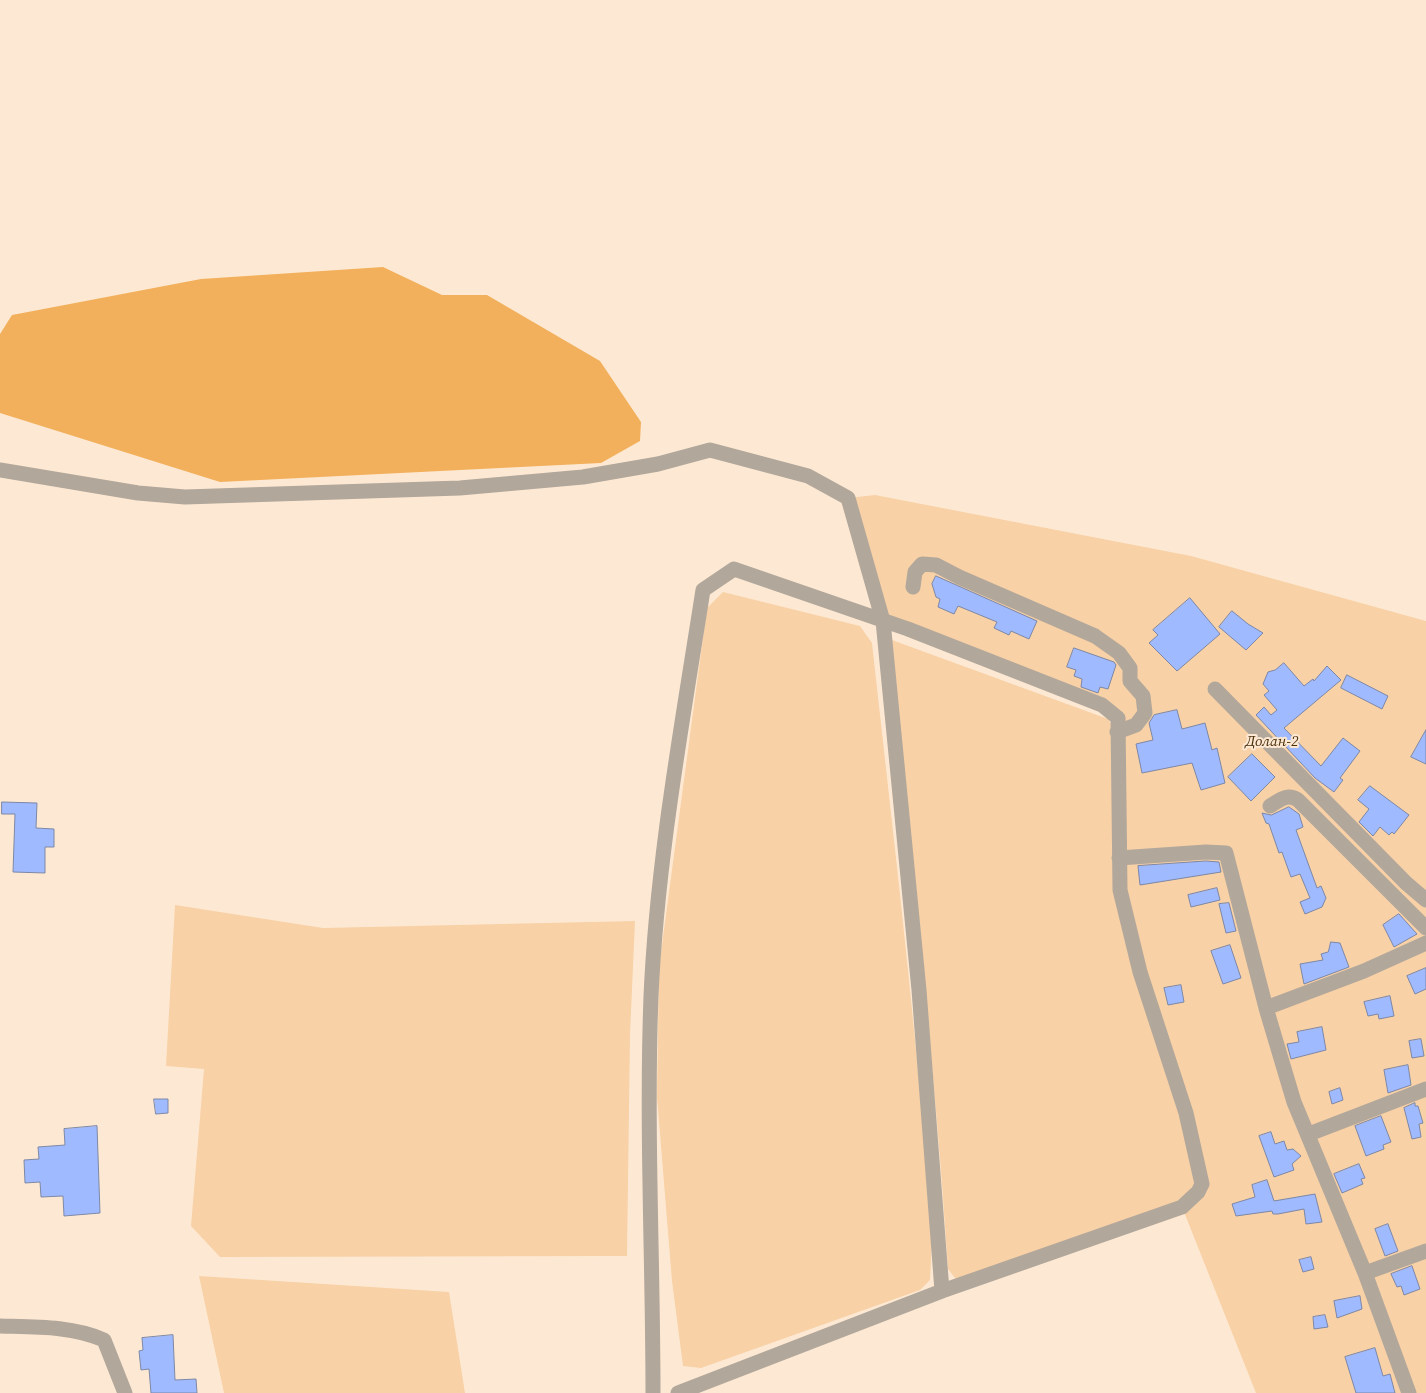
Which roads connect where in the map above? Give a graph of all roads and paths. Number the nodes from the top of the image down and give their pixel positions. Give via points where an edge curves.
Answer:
1 (0, 470) edge
2 (912, 587) dead end
3 (883, 621) junction
4 (1215, 689) dead end
5 (1118, 732) junction
6 (1270, 806) dead end
7 (1119, 858) junction
8 (1426, 900) edge
9 (1426, 928) edge
10 (1426, 943) edge
11 (1266, 1008) junction
12 (1426, 1089) edge
13 (1309, 1134) junction
14 (1426, 1251) edge
15 (1364, 1273) junction
16 (942, 1291) junction
17 (0, 1326) edge
18 (125, 1393) edge
19 (653, 1393) edge
20 (678, 1393) edge
21 (1409, 1393) edge

1 - 3 street via 138,493 185,497 460,488 583,476 658,464 710,450 808,476 848,498
2 - 5 street via 915,572 922,564 936,564 1095,636 1119,653 1130,668 1130,681 1143,696 1145,713 1136,725
3 - 5 street via 1102,705 1118,718
3 - 16 street via 919,990
3 - 19 street via 734,569 703,590 667,818 652,995 649,1121
4 - 8 street
5 - 7 street
6 - 9 street via 1285,797 1292,796 1298,800
7 - 11 street via 1206,852 1226,854
7 - 16 street via 1120,890 1140,972 1186,1112 1202,1184 1182,1207
10 - 11 street via 1364,971
11 - 13 street via 1294,1102
12 - 13 street
13 - 15 street
14 - 15 street
15 - 21 street
16 - 20 street
17 - 18 street via 42,1327 86,1333 104,1340

